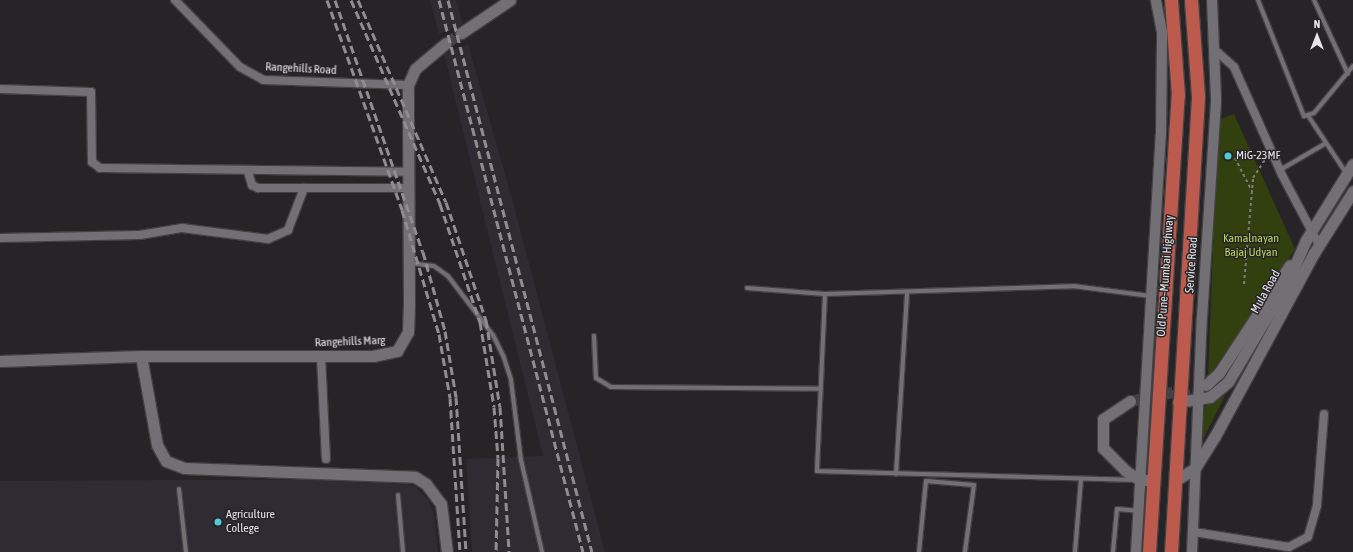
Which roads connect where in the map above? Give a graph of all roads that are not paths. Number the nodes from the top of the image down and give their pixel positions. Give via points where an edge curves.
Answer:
1 (175, 0) edge
2 (510, 0) edge
3 (1156, 0) edge
4 (1171, 0) edge
5 (1191, 0) edge
6 (1212, 0) edge
7 (1258, 0) edge
8 (1314, 0) edge
9 (461, 33) tunnel mouth
10 (446, 42) tunnel mouth
11 (1214, 49) junction
12 (1353, 66) edge
13 (1348, 74) junction
14 (408, 85) junction
15 (0, 89) edge
16 (1309, 116) junction
17 (1326, 143) junction
18 (1353, 164) edge
19 (1280, 170) junction
20 (248, 172) junction
21 (407, 172) junction
22 (1347, 174) junction
23 (304, 188) junction
24 (407, 188) junction
25 (1353, 191) edge
26 (1313, 229) junction
27 (0, 238) edge
28 (1319, 245) junction
29 (1300, 252) junction
30 (408, 263) junction
31 (746, 288) dead end
32 (907, 293) junction
33 (825, 294) junction
34 (1150, 296) junction
35 (594, 336) dead end
36 (141, 356) junction
37 (321, 356) junction
38 (0, 361) edge
39 (1206, 385) tunnel mouth
40 (821, 389) junction
41 (1198, 400) junction
42 (1130, 401) tunnel mouth
43 (1178, 402) junction
44 (1324, 414) dead end
45 (326, 458) dead end
46 (1195, 468) junction
47 (896, 474) junction
48 (926, 475) junction
49 (1081, 479) junction
50 (1146, 480) junction
51 (1176, 480) junction
52 (926, 482) junction
53 (179, 489) dead end
54 (398, 495) dead end
55 (1138, 511) junction
56 (1194, 532) junction
57 (186, 552) edge
58 (403, 552) edge
59 (447, 552) edge
60 (542, 552) edge
61 (919, 552) edge
62 (965, 552) edge
63 (1075, 552) edge
64 (1113, 552) edge
65 (1136, 552) edge
66 (1148, 552) edge
67 (1172, 552) edge
68 (1192, 552) edge

1 - 14 street, Rangehills Road via 240,67 263,80
2 - 9 main road
3 - 34 street via 1162,32 1161,136
4 - 50 highway, Old Pune–Mumbai Highway via 1178,95
5 - 43 highway, Old Pune–Mumbai Highway via 1198,96
6 - 11 street, Service Road
7 - 16 lane via 1300,109
8 - 13 lane
10 - 14 main road, Rangehills Marg via 415,69
11 - 19 street via 1234,67
11 - 41 street, Service Road via 1216,99
12 - 13 lane
13 - 16 lane
14 - 21 main road, Rangehills Marg
15 - 20 street via 91,92 92,162 100,168
16 - 17 lane
17 - 19 lane
17 - 22 lane
18 - 22 main road, Mula Road
19 - 26 street
20 - 21 street
20 - 23 street via 254,187
21 - 24 main road, Rangehills Marg
22 - 26 main road, Mula Road
23 - 24 street
23 - 27 street via 288,230 268,239 182,228 140,235
24 - 30 main road, Rangehills Marg
25 - 28 main road
26 - 28 street
26 - 29 main road, Mula Road
28 - 46 main road
29 - 39 main road via 1219,373
29 - 41 main road, Mula Road via 1287,283 1228,382 1218,392
30 - 37 main road, Rangehills Marg via 408,332 401,348 385,355
30 - 60 lane via 434,266 448,276 493,336 504,358 512,380 521,460
31 - 33 lane
32 - 33 lane
32 - 34 lane via 1040,286
32 - 47 lane
33 - 40 lane
34 - 50 street
35 - 40 lane via 596,378 611,387
36 - 37 main road, Rangehills Marg
36 - 38 main road, Rangehills Marg
36 - 59 main road via 157,445 166,461 184,468 415,478 430,488 441,504
37 - 45 street
40 - 47 lane via 817,471
41 - 43 main road, Mula Road
41 - 46 street, Service Road
42 - 50 main road via 1103,419 1101,438 1107,456
43 - 51 highway, Old Pune–Mumbai Highway
44 - 56 street via 1317,505 1308,537 1289,547
46 - 51 main road
46 - 56 street, Service Road
47 - 48 lane
48 - 49 lane
48 - 52 lane
49 - 50 lane
49 - 63 lane
50 - 55 street
50 - 66 highway, Old Pune–Mumbai Highway
51 - 67 highway, Old Pune–Mumbai Highway
52 - 61 lane
52 - 62 lane via 974,485
53 - 57 lane
54 - 58 lane
55 - 64 lane via 1117,509
55 - 65 street
56 - 68 street, Service Road

